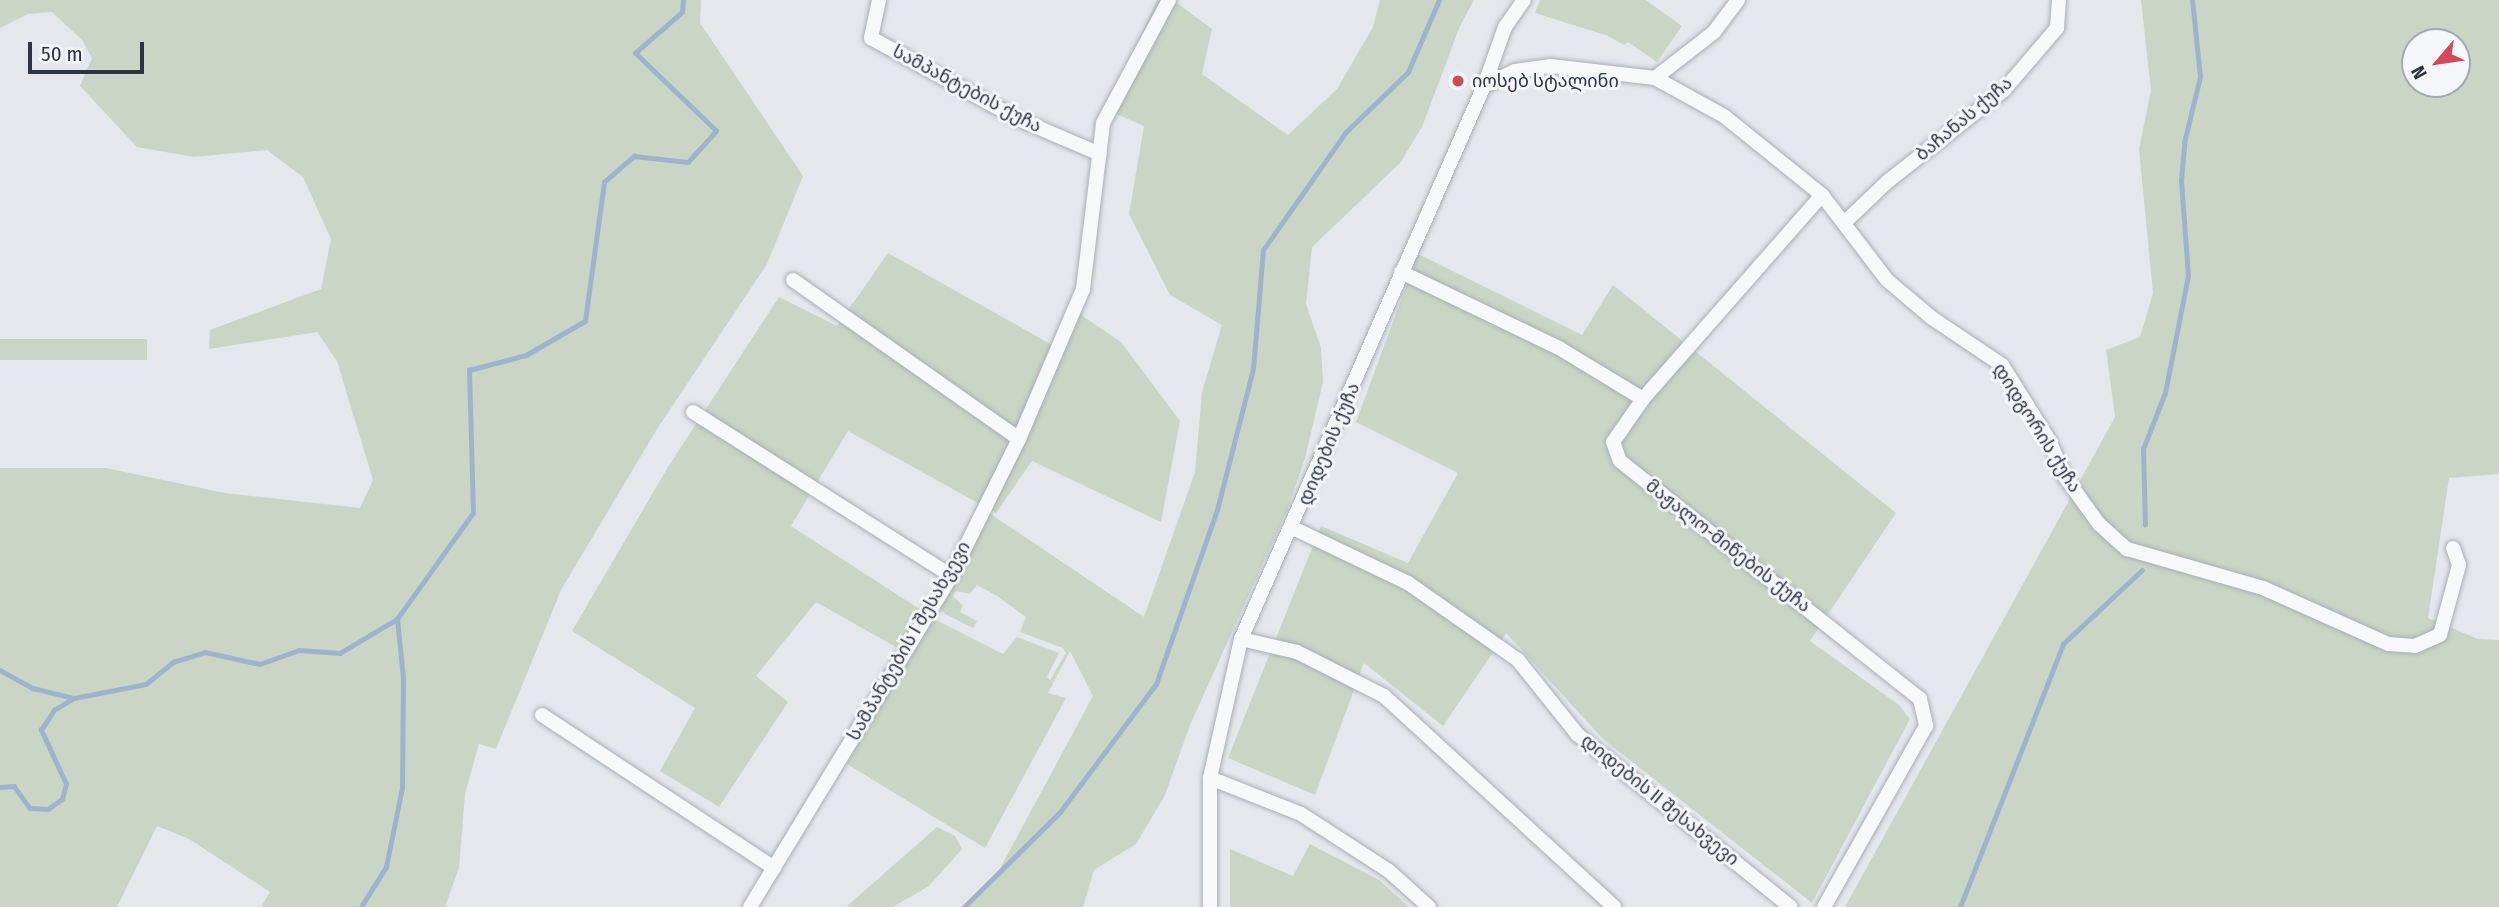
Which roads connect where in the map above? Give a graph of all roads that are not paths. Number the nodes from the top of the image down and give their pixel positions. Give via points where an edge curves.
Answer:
1 (880, 0) edge
2 (1169, 0) edge
3 (1524, 0) edge
4 (1738, 0) edge
5 (2059, 0) edge
6 (1655, 78) junction
7 (1484, 86) junction
8 (1100, 154) junction
9 (1822, 195) junction
10 (1845, 222) junction
11 (1401, 272) junction
12 (793, 280) dead end
13 (1643, 399) junction
14 (693, 412) dead end
15 (1019, 439) junction
16 (1293, 528) junction
17 (2453, 548) dead end
18 (951, 576) junction
19 (1241, 639) junction
20 (542, 715) dead end
21 (1210, 778) junction
22 (774, 868) junction
23 (750, 907) edge
24 (1210, 907) edge
25 (1429, 907) edge
26 (1615, 907) edge
27 (1791, 907) edge
28 (1824, 907) edge

1 - 8 street, სამპანტების ქუჩა via 871,38 1016,118
2 - 8 street via 1103,123
3 - 7 street, დიდების ქუჩა via 1505,27
4 - 6 street via 1714,32
5 - 10 street, ბაჩანას ქუჩა via 2057,27 2004,90 1887,182
6 - 7 street, დიდგორის ქუჩა via 1550,66 1515,71
6 - 9 street, დიდგორის ქუჩა via 1724,116
7 - 11 street, დიდების ქუჩა
8 - 15 street, სამპანტების I შესახვევი via 1083,289
9 - 10 street, დიდგორის ქუჩა
9 - 13 street, მაჟალო-მიწების ქუჩა
10 - 17 street, დიდგორის ქუჩა via 1887,280 1932,318 2002,365 2049,440 2065,477 2099,524 2127,548 2263,588 2388,644 2414,646 2440,635 2459,565
11 - 13 street via 1559,348
11 - 16 street, დიდების ქუჩა
12 - 15 street
13 - 28 street, მაჟალო-მიწების ქუჩა via 1613,442 1620,461 1920,699 1926,726
14 - 18 street
15 - 18 street, სამპანტების I შესახვევი
16 - 19 street, დიდების ქუჩა
16 - 27 street, დიდების II შესახვევი via 1408,583 1518,660 1577,734
18 - 22 street, სამპანტების I შესახვევი
19 - 21 street, დიდების ქუჩა
19 - 26 street via 1297,652 1384,696
20 - 22 street
21 - 24 street, დიდების ქუჩა
21 - 25 street via 1301,814 1389,871
22 - 23 street, სამპანტების I შესახვევი

